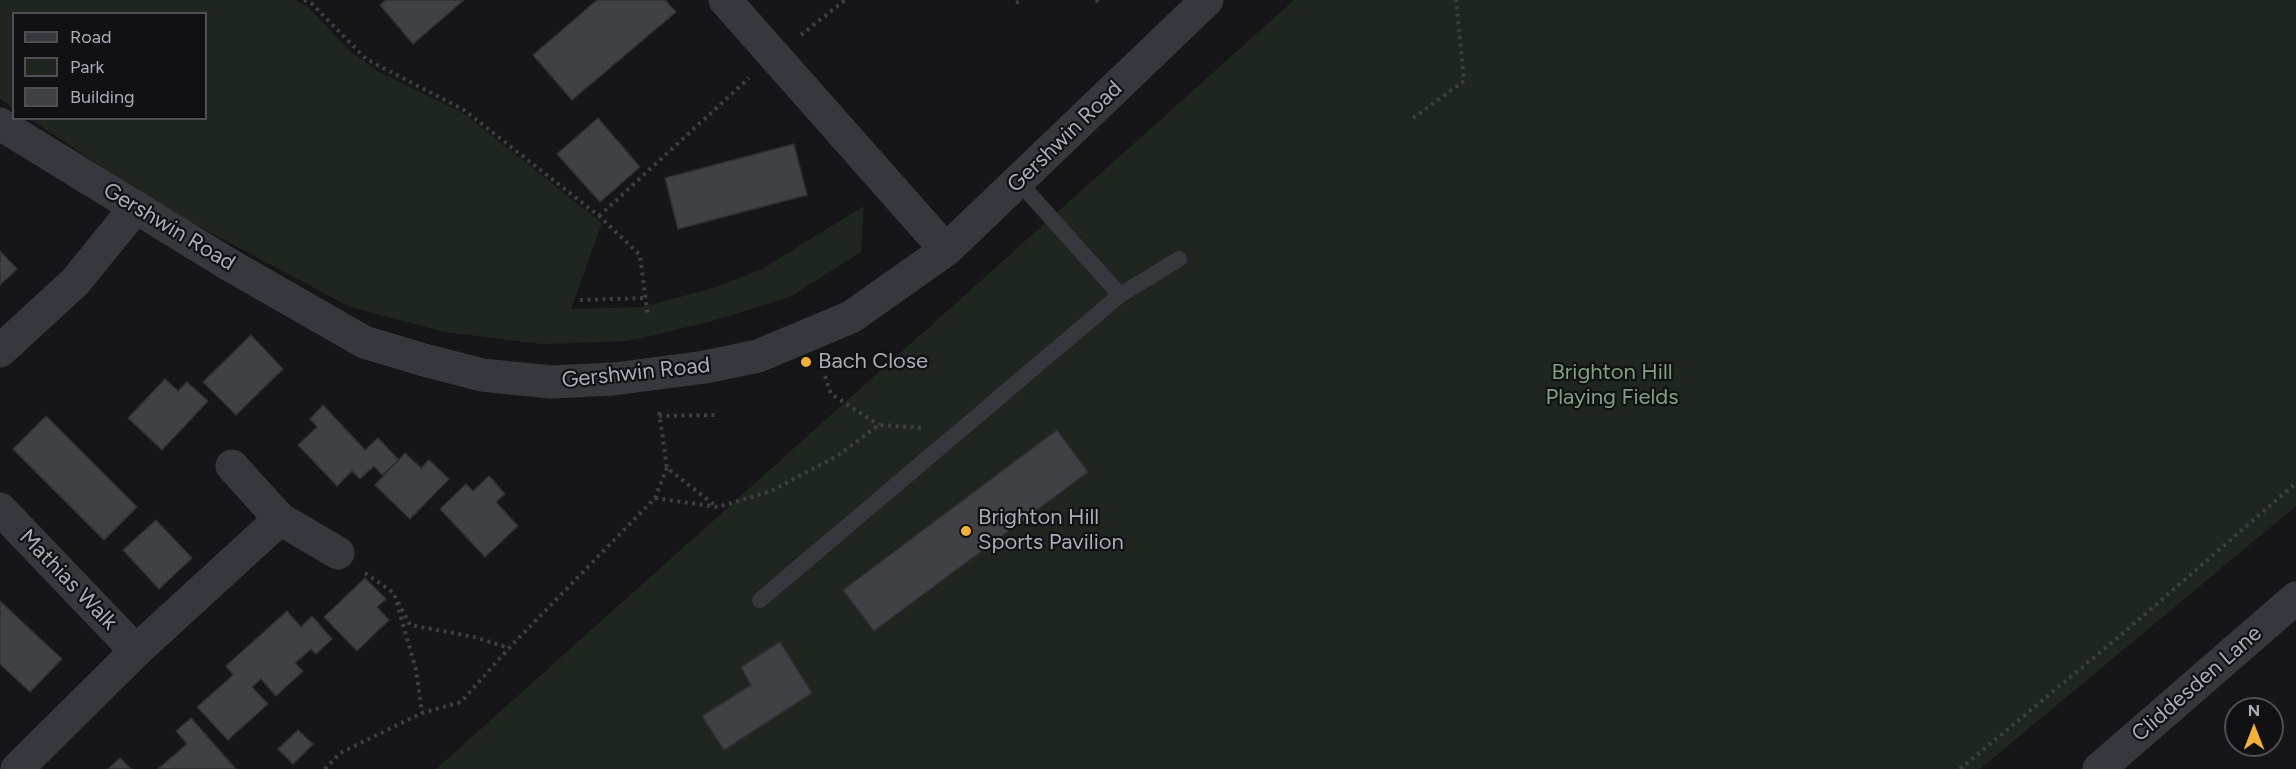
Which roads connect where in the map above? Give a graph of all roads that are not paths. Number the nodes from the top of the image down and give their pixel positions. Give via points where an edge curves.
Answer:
1 (725, 0) edge
2 (1208, 0) edge
3 (0, 124) edge
4 (1019, 182) junction
5 (136, 207) junction
6 (946, 250) junction
7 (1179, 259) dead end
8 (1120, 295) junction
9 (0, 351) edge
10 (232, 466) dead end
11 (0, 509) edge
12 (280, 519) junction
13 (338, 553) road end
14 (2296, 598) edge
15 (760, 600) dead end
16 (136, 651) junction
17 (17, 769) edge
18 (2099, 769) edge

1 - 6 street
2 - 4 street, Gershwin Road
3 - 5 street, Gershwin Road
4 - 6 street, Gershwin Road
4 - 8 lane
5 - 6 street, Gershwin Road via 364,342 482,375 551,382 614,379 758,356 851,317
5 - 9 street via 75,282
7 - 8 lane
8 - 15 lane
10 - 12 street
11 - 16 street, Mathias Walk
12 - 13 street
12 - 16 street, Mathias Walk
14 - 18 street, Cliddesden Lane
16 - 17 street, Mathias Walk

